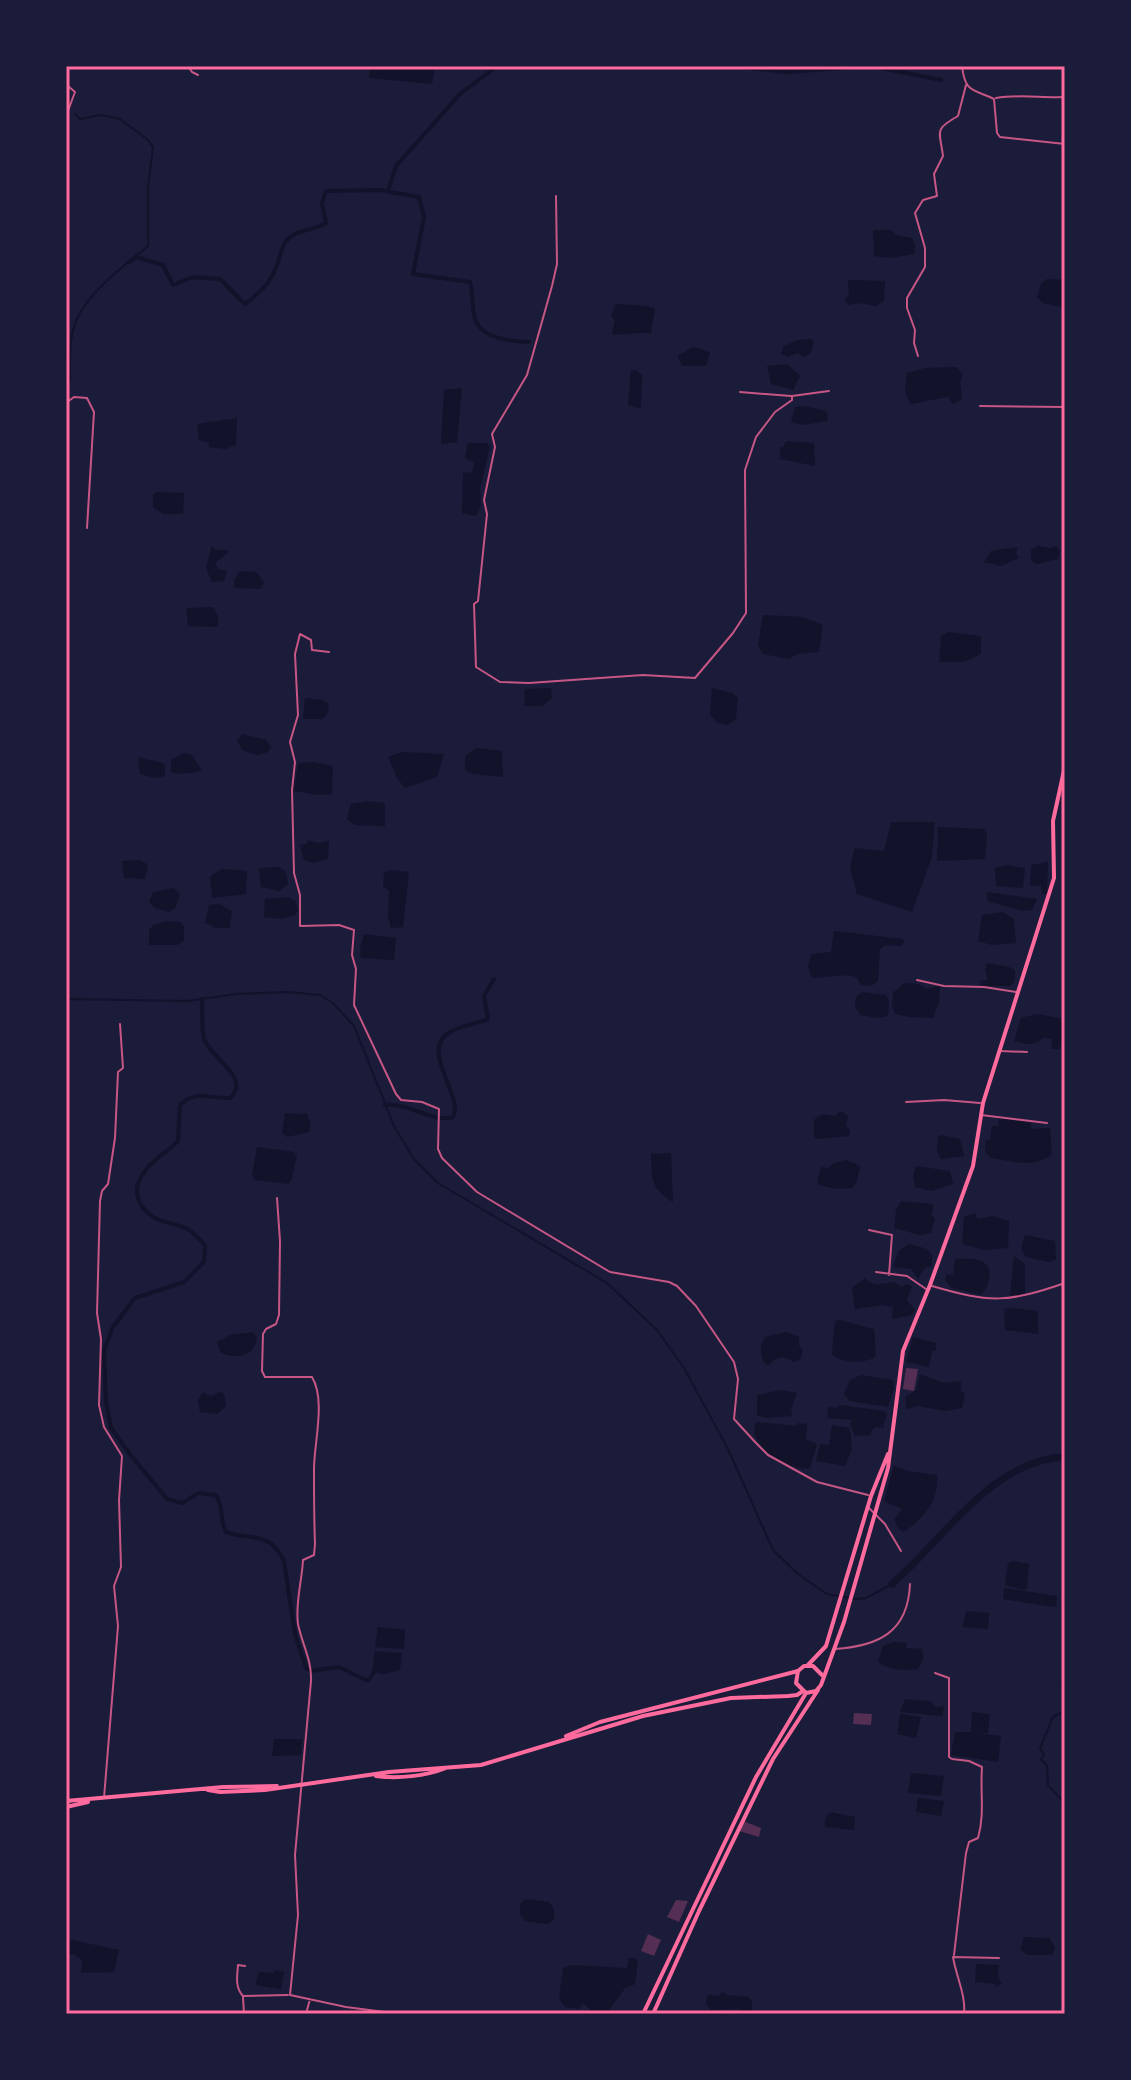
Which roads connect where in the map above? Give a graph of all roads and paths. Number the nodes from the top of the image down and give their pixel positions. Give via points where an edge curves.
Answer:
1 (188, 66) edge
2 (962, 66) edge
3 (198, 75) dead end
4 (66, 78) edge
5 (966, 85) junction
6 (1065, 97) edge
7 (994, 99) junction
8 (66, 116) edge
9 (1065, 144) edge
10 (556, 196) dead end
11 (918, 356) dead end
12 (829, 391) dead end
13 (740, 392) dead end
14 (792, 396) junction
15 (66, 403) edge
16 (980, 406) dead end
17 (1065, 407) edge
18 (87, 528) dead end
19 (329, 652) dead end
20 (1065, 766) edge
21 (917, 980) dead end
22 (1016, 992) junction
23 (120, 1024) dead end
24 (998, 1051) junction
25 (1027, 1052) dead end
26 (906, 1102) dead end
27 (983, 1103) junction
28 (981, 1115) junction
29 (1047, 1123) dead end
30 (277, 1198) dead end
31 (869, 1230) dead end
32 (876, 1272) dead end
33 (889, 1275) junction
34 (1065, 1283) edge
35 (929, 1288) junction
36 (890, 1452) junction
37 (871, 1496) junction
38 (869, 1507) junction
39 (876, 1513) junction
40 (901, 1551) dead end
41 (910, 1584) dead end
42 (833, 1649) junction
43 (808, 1665) junction
44 (798, 1671) junction
45 (935, 1673) dead end
46 (822, 1677) junction
47 (819, 1688) junction
48 (804, 1692) junction
49 (561, 1739) junction
50 (301, 1784) junction
51 (104, 1798) junction
52 (66, 1804) edge
53 (954, 1955) junction
54 (999, 1958) dead end
55 (245, 1966) dead end
56 (290, 1995) junction
57 (243, 1996) junction
58 (311, 1998) junction
59 (244, 2014) edge
60 (306, 2014) edge
61 (400, 2014) edge
62 (643, 2014) edge
63 (653, 2014) edge
64 (964, 2014) edge

1 - 3 street
2 - 5 street
4 - 8 street via 75,92
5 - 7 street
5 - 11 street via 958,116 939,134 943,156 934,174 937,196 923,200 915,213 925,267 907,298 907,308
6 - 7 street via 1016,94
7 - 9 street via 1000,137
10 - 14 street via 557,264 552,286 527,375 492,434 495,447 474,604 476,667 500,682 643,675 695,678 746,613 745,470 756,437
12 - 14 street
13 - 14 street
15 - 18 street via 87,398 94,412
16 - 17 street
19 - 37 street via 312,650 311,640 300,634 295,654 298,715 290,742 300,926 354,930 354,1005 401,1100 439,1109 442,1158 477,1192 610,1272 669,1282 682,1291 734,1362 734,1419 768,1455 817,1482
20 - 22 main road via 1053,821 1054,878
21 - 22 street
22 - 24 main road
23 - 51 street via 123,1068 118,1072 108,1184 100,1201 97,1313 99,1405 104,1427 122,1456 121,1567 114,1586 118,1626
24 - 25 street
24 - 27 main road
26 - 27 street
27 - 28 main road
28 - 29 street
28 - 35 main road via 973,1166
30 - 50 street via 279,1315 263,1334 262,1371 265,1377 312,1377 319,1406 314,1555 303,1560 298,1612 312,1664
31 - 33 street via 892,1235
32 - 33 street
33 - 35 street via 907,1276
34 - 35 street via 1005,1300
35 - 36 main road via 903,1351
36 - 37 main road
36 - 39 main road
37 - 38 main road
38 - 39 street
38 - 43 main road via 826,1646
39 - 40 street
39 - 42 main road
41 - 42 street via 909,1603 896,1628 865,1645
42 - 46 main road
43 - 44 main road
43 - 46 main road
44 - 48 main road via 796,1683
44 - 49 main road via 600,1722
45 - 53 street via 949,1678 949,1757 982,1767 983,1822 966,1853
46 - 47 main road
47 - 48 main road
47 - 63 main road via 773,1759
48 - 49 main road via 731,1698
48 - 62 main road via 756,1777
49 - 50 main road via 494,1762 435,1773
50 - 51 main road
50 - 56 street via 295,1855 297,1939
51 - 52 main road
53 - 54 street
53 - 64 street
55 - 57 street via 238,1965 237,1971
56 - 57 street
56 - 58 street
57 - 59 street
58 - 60 street
58 - 61 street

